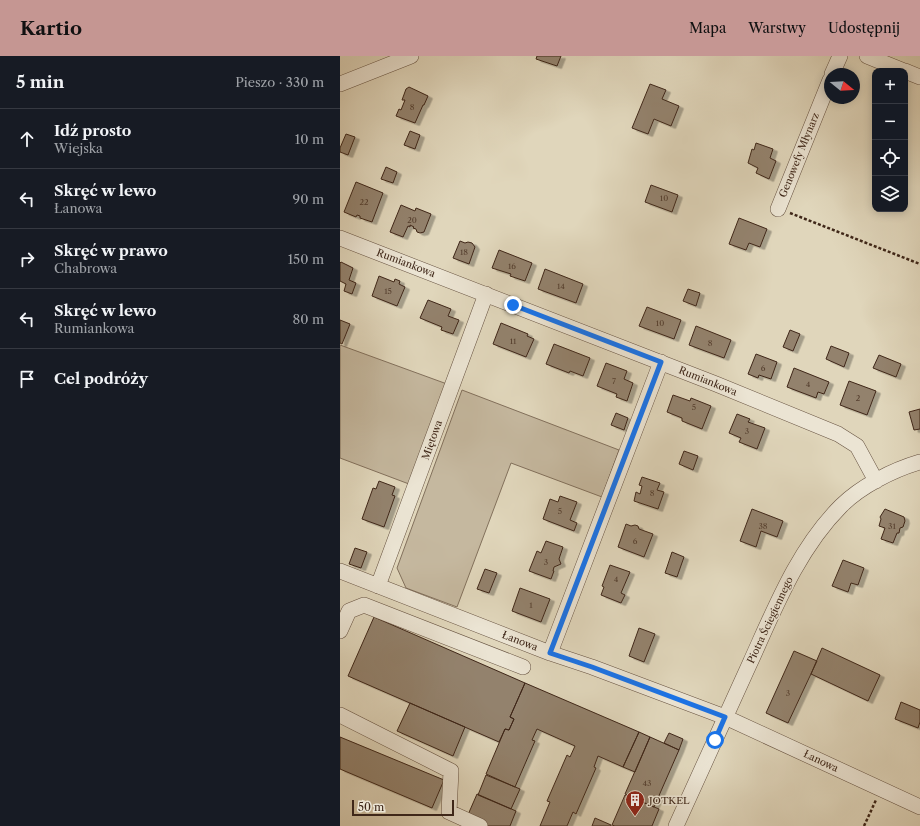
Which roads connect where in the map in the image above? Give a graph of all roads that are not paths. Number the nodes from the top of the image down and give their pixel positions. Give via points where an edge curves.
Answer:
1 (411, 56) edge
2 (840, 56) edge
3 (868, 56) edge
4 (835, 68) edge
5 (898, 68) edge
6 (908, 72) edge
7 (920, 77) edge
8 (340, 84) edge
9 (824, 95) edge
10 (778, 209) road end
11 (340, 238) edge
12 (486, 294) junction
13 (661, 362) junction
14 (920, 462) edge
15 (876, 481) junction
16 (340, 571) edge
17 (378, 586) junction
18 (340, 631) edge
19 (550, 653) junction
20 (523, 667) dead end
21 (340, 715) edge
22 (725, 717) junction
23 (920, 807) edge
24 (480, 826) edge
25 (676, 826) edge

1 - 8 street
2 - 4 street
3 - 5 street
6 - 7 street
9 - 10 street, Genowefy Młynarz
11 - 12 street, Rumiankowa
12 - 13 street, Rumiankowa
12 - 17 street, Miętowa
13 - 15 street, Rumiankowa via 838,434 857,446
13 - 19 street
14 - 15 street, Piotra Ściegiennego
15 - 22 street, Piotra Ściegiennego via 842,506 817,534 783,588
16 - 17 street, Łanowa
17 - 19 street, Łanowa
18 - 20 street via 349,611 364,605
19 - 22 street, Łanowa
21 - 24 street via 451,771 449,812
22 - 23 street, Łanowa
22 - 25 street, Piotra Ściegiennego

